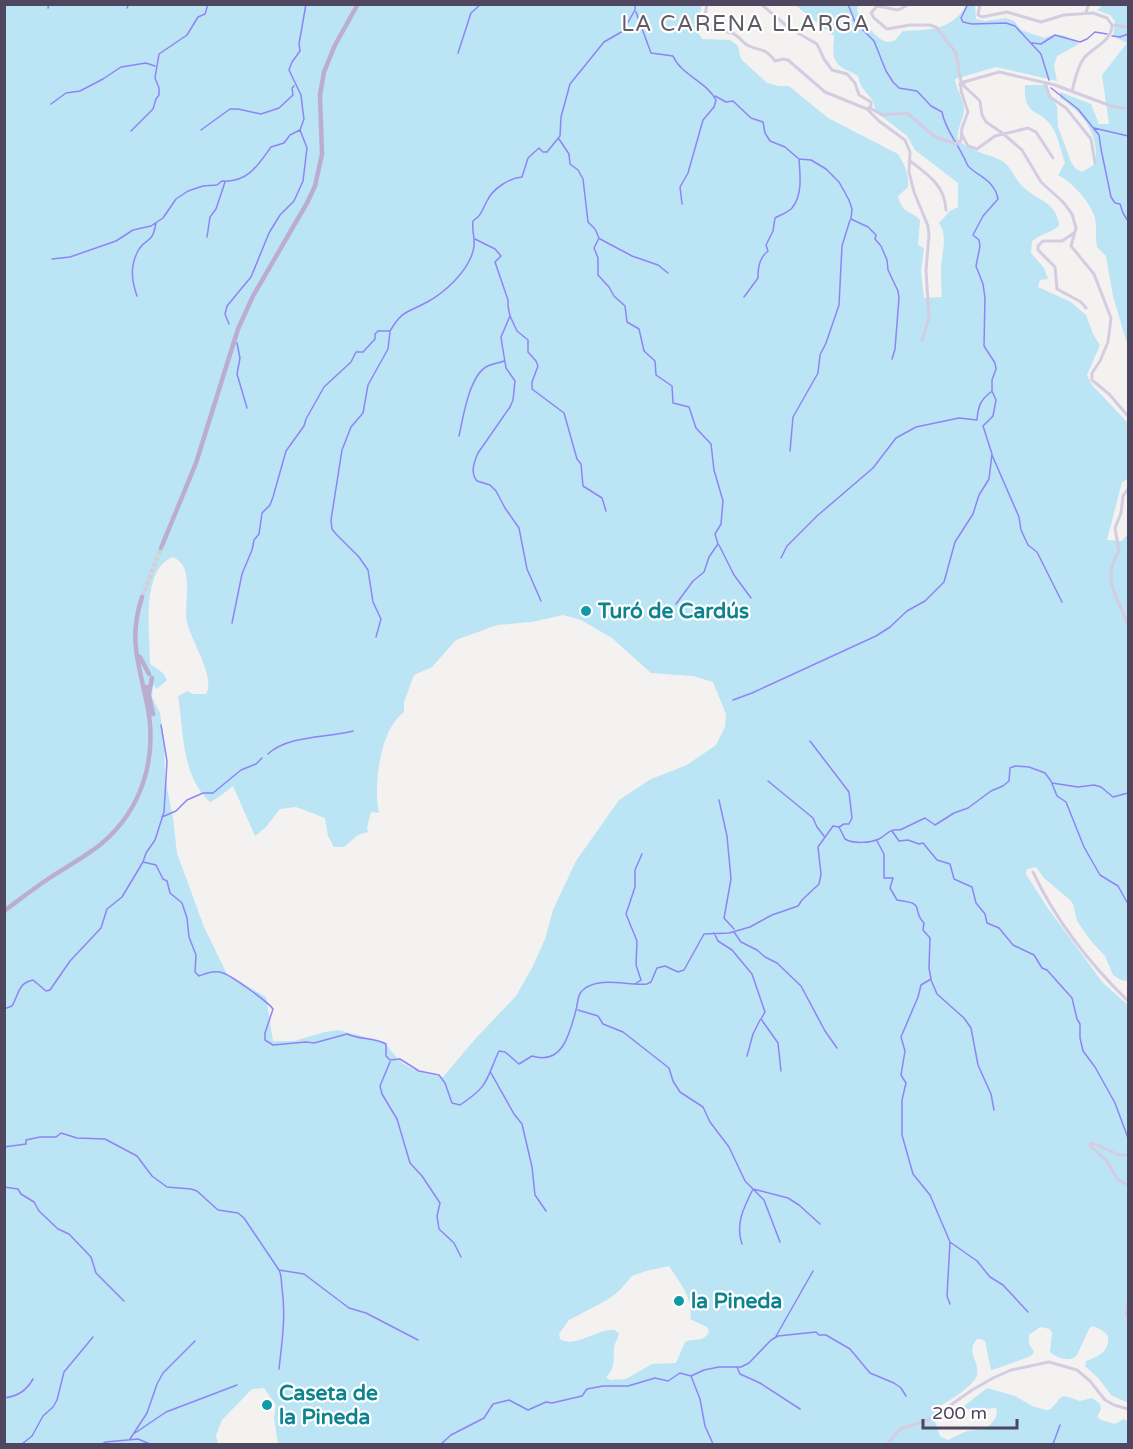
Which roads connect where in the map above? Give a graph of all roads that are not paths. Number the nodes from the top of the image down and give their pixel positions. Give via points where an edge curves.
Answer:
1 (357, 4) edge
2 (707, 4) edge
3 (760, 4) edge
4 (910, 4) edge
5 (980, 4) edge
6 (1089, 4) edge
7 (1086, 12) junction
8 (1112, 25) junction
9 (1128, 27) edge
10 (1045, 83) junction
11 (962, 84) junction
12 (1072, 91) junction
13 (868, 108) junction
14 (1128, 110) edge
15 (961, 133) junction
16 (1004, 134) junction
17 (1053, 158) dead end
18 (909, 161) junction
19 (1095, 163) dead end
20 (946, 210) dead end
21 (1076, 231) junction
22 (1086, 308) dead end
23 (922, 340) dead end
24 (1128, 416) edge
25 (1128, 489) edge
26 (161, 548) tunnel mouth
27 (142, 597) tunnel mouth
28 (139, 608) junction
29 (1128, 625) edge
30 (140, 657) junction
31 (141, 674) junction
32 (148, 676) junction
33 (147, 704) junction
34 (1033, 872) dead end
35 (4, 913) edge
36 (1128, 1001) edge
37 (1128, 1155) edge
38 (1128, 1185) edge
39 (1128, 1303) edge
40 (1128, 1318) edge
41 (1128, 1409) edge
42 (887, 1444) edge

1 - 26 main road via 322,71 318,95 320,153 313,185 235,328 205,428
2 - 13 street via 704,21 712,30 732,33 747,45 766,50 775,61 788,60 825,92
3 - 13 street via 789,28 818,44 826,63 835,72 852,78 858,93 871,102
4 - 11 street via 898,10 877,6 872,15 887,29 936,27 955,51
5 - 7 street via 979,17 1007,12 1039,22
6 - 7 street
7 - 8 street via 1102,16
8 - 9 street
8 - 12 street via 1109,35 1082,61
10 - 11 street via 996,72
10 - 12 street
10 - 19 street via 1050,97 1066,108 1091,139
11 - 15 street via 968,110
11 - 16 street via 980,101 986,122
12 - 14 street
13 - 15 street via 882,115 909,113 935,137 954,144 960,142
13 - 18 street via 905,140
15 - 16 street via 968,146 976,149
16 - 17 street via 1030,128
16 - 21 street via 1022,150 1041,182 1066,206 1075,220
18 - 20 street via 942,190
18 - 23 street via 915,196 929,235 928,321
21 - 22 street via 1062,241 1043,241 1038,250 1054,267 1057,289
21 - 24 street via 1071,248 1094,274 1111,318 1108,342 1092,380
25 - 29 street via 1115,528 1119,551 1113,560 1111,578 1114,596
27 - 28 main road
28 - 30 main road via 136,637
28 - 31 main road via 134,639
30 - 32 main road
30 - 32 main road
31 - 32 main road
31 - 33 main road
32 - 33 main road
32 - 35 main road via 153,754 143,791 130,815 103,845
33 - 35 main road via 152,731 149,766 128,814 94,849
34 - 36 street via 1058,918 1101,975
37 - 38 street via 1093,1143 1090,1146 1107,1161 1118,1180
39 - 40 street
41 - 42 street via 1105,1400 1077,1370 1049,1362 1011,1370 987,1382 931,1419 900,1429

